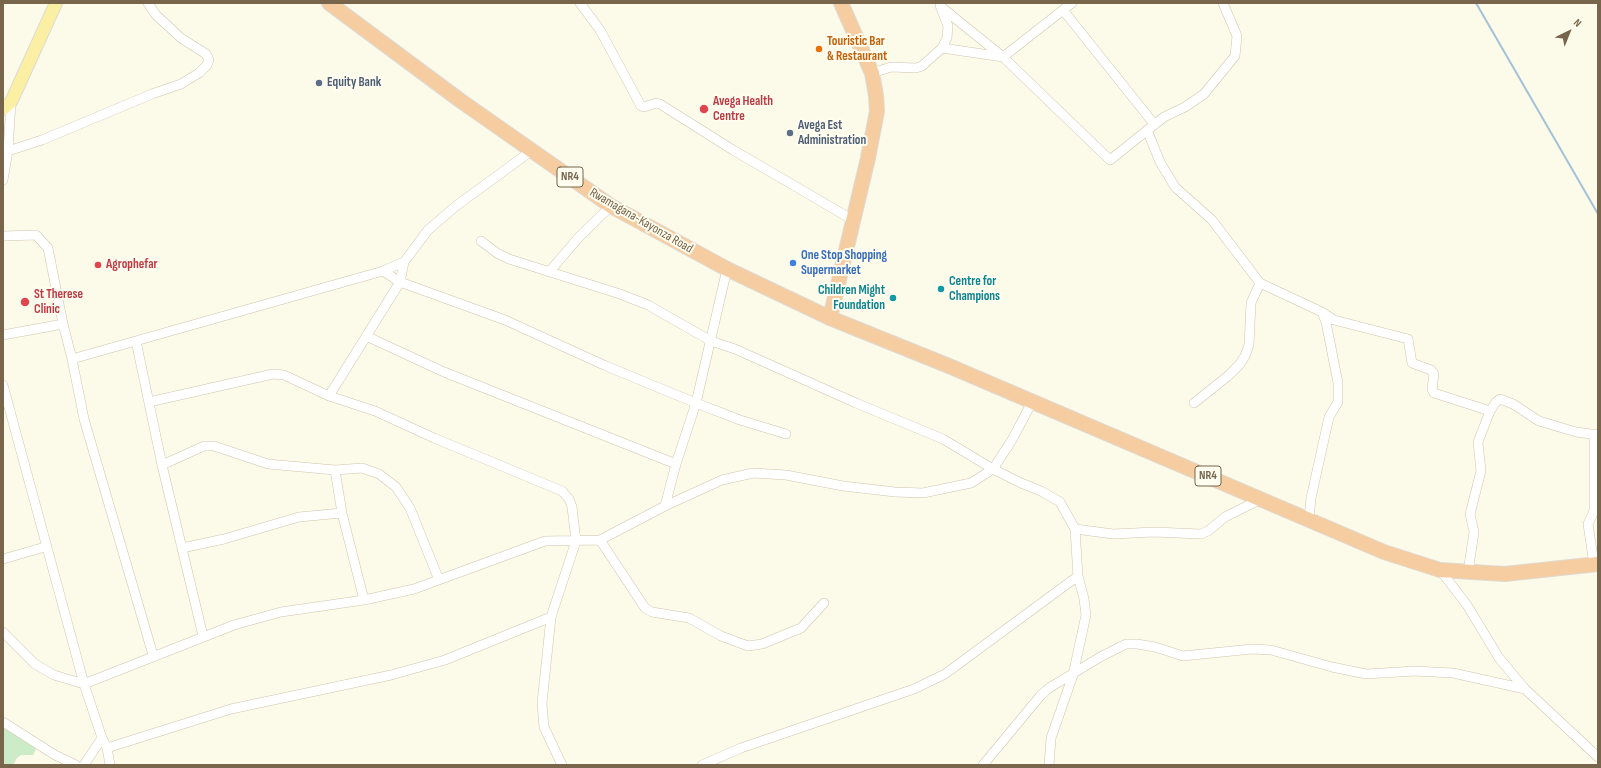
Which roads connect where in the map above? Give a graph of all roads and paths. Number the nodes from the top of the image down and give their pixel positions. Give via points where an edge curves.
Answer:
1 (56, 3) edge
2 (148, 3) edge
3 (329, 3) edge
4 (580, 3) edge
5 (841, 3) edge
6 (1072, 3) edge
7 (1223, 3) edge
8 (939, 5) edge
9 (1064, 10) junction
10 (942, 48) junction
11 (1003, 57) junction
12 (872, 73) junction
13 (7, 106) edge
14 (1150, 127) junction
15 (8, 151) junction
16 (531, 151) junction
17 (3, 180) edge
18 (612, 206) junction
19 (853, 220) junction
20 (3, 236) edge
21 (481, 240) dead end
22 (404, 262) junction
23 (727, 269) junction
24 (383, 271) junction
25 (549, 272) junction
26 (400, 282) junction
27 (1260, 283) junction
28 (1322, 312) junction
29 (830, 318) junction
30 (62, 324) junction
31 (3, 335) edge
32 (366, 336) junction
33 (136, 341) junction
34 (711, 341) junction
35 (72, 359) junction
36 (3, 385) edge
37 (329, 396) junction
38 (149, 402) junction
39 (1032, 402) junction
40 (696, 403) junction
41 (1194, 403) dead end
42 (1490, 411) junction
43 (786, 434) dead end
44 (1596, 434) edge
45 (676, 464) junction
46 (162, 465) junction
47 (992, 469) junction
48 (335, 470) junction
49 (1262, 498) junction
50 (665, 506) junction
51 (342, 513) junction
52 (1309, 519) junction
53 (1075, 529) junction
54 (600, 540) junction
55 (576, 541) junction
56 (46, 547) junction
57 (182, 548) junction
58 (3, 559) edge
59 (1596, 564) edge
60 (1440, 570) junction
61 (1468, 572) junction
62 (1078, 576) junction
63 (439, 580) junction
64 (364, 600) junction
65 (824, 604) dead end
66 (551, 618) junction
67 (3, 632) edge
68 (203, 636) junction
69 (153, 655) junction
70 (1072, 675) junction
71 (84, 684) junction
72 (1054, 686) junction
73 (1525, 689) junction
74 (1063, 700) junction
75 (3, 722) edge
76 (102, 738) junction
77 (107, 748) junction
78 (1598, 757) edge
79 (76, 765) edge
80 (84, 765) edge
81 (110, 765) edge
82 (562, 765) edge
83 (702, 765) edge
84 (983, 765) edge
85 (1049, 765) edge

1 - 13 main road
2 - 15 street via 181,38 206,54 209,60 207,65 181,84 42,140
3 - 16 highway, Rwamagana-Kayonza Road / NR4
4 - 19 street via 600,30 641,106 660,104
5 - 12 highway
6 - 9 street
7 - 14 street via 1237,36 1235,56 1204,94
8 - 10 street via 948,26 947,38
8 - 11 street
9 - 11 street
9 - 14 street
10 - 11 street
10 - 12 street via 922,66 891,67
11 - 14 street via 1107,159 1113,158
12 - 19 highway via 877,111
13 - 15 street
14 - 27 street via 1160,162 1175,187 1212,220
15 - 17 street
16 - 18 highway, Rwamagana-Kayonza Road / NR4
16 - 22 street via 456,206 428,230
18 - 23 highway, Rwamagana-Kayonza Road / NR4
18 - 25 street via 580,236
19 - 29 highway
20 - 30 street via 36,235 48,248
21 - 25 street via 497,253
22 - 24 street
22 - 26 street
23 - 29 highway, Rwamagana-Kayonza Road / NR4
23 - 34 street
24 - 26 street
24 - 33 street
25 - 34 street via 648,305
26 - 32 street
26 - 40 street via 505,320
27 - 28 street
27 - 41 street via 1251,303 1249,345 1245,356 1228,376
28 - 42 street via 1334,320 1408,339 1412,363 1431,370 1434,374 1434,393
28 - 52 street via 1338,383 1338,402 1329,417 1311,498
29 - 39 highway, NR4
30 - 31 street
30 - 35 street
32 - 37 street
32 - 45 street via 444,372
33 - 35 street
33 - 38 street
34 - 40 street
34 - 47 street via 943,439
35 - 69 street via 84,419
36 - 56 street
37 - 38 street via 284,375 273,374
37 - 55 street via 375,411 562,491 570,499
38 - 46 street
39 - 47 street via 1012,440
39 - 49 highway, NR4
40 - 43 street
40 - 45 street
42 - 44 street via 1500,399 1539,420 1576,432
42 - 61 street via 1478,442 1481,471 1470,514 1474,532
44 - 59 street via 1594,511 1588,524
45 - 50 street
46 - 48 street via 209,446 268,464
46 - 57 street
47 - 50 street via 971,483 923,493 887,492 754,472 722,480
47 - 53 street via 1060,502
48 - 51 street
48 - 63 street via 362,468 379,474 396,488 410,508
49 - 52 highway, NR4
49 - 53 street via 1225,517 1201,534 1113,534
50 - 54 street
51 - 57 street via 299,517 224,539
51 - 64 street
52 - 60 highway, NR4 via 1384,552
53 - 62 street
54 - 55 street
54 - 65 street via 645,608 652,612 689,618 721,636 748,646 762,644 800,628
55 - 63 street via 545,541
55 - 66 street
56 - 58 street
56 - 71 street
57 - 68 street
59 - 61 highway, NR4 via 1504,574
60 - 61 highway, NR4
60 - 73 street via 1467,606 1499,658
62 - 70 street via 1086,616
62 - 83 street via 944,674 914,689 740,748
63 - 64 street via 414,589
64 - 68 street via 281,612
66 - 77 street via 445,660 391,675 231,709
66 - 82 street via 542,703 544,728
67 - 71 street via 35,664 54,675
68 - 69 street
69 - 71 street
70 - 72 street
70 - 73 street via 1126,644 1137,644 1183,656 1252,649 1271,650 1366,674 1415,671 1453,673
70 - 74 street
71 - 76 street
72 - 74 street
72 - 84 street via 1041,695
73 - 78 street
74 - 85 street via 1051,738
75 - 79 street
76 - 77 street
76 - 80 street
77 - 81 street

